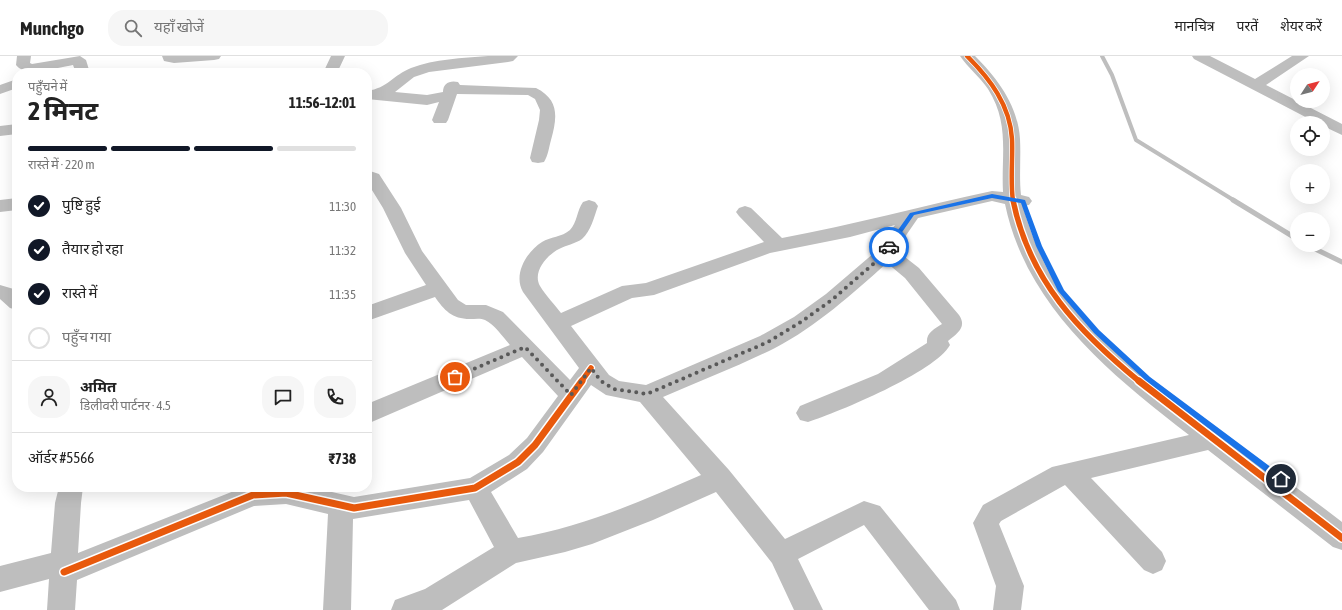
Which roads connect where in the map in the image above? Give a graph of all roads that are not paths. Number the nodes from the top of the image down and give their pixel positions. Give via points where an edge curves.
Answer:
1 (169, 56) edge
2 (214, 56) edge
3 (338, 56) edge
4 (511, 56) edge
5 (967, 56) edge
6 (975, 56) edge
7 (1199, 56) edge
8 (1302, 56) edge
9 (84, 61) edge
10 (465, 64) junction
11 (27, 66) edge
12 (332, 68) edge
13 (1255, 84) junction
14 (12, 85) edge
15 (0, 90) edge
16 (449, 92) junction
17 (372, 95) edge
18 (372, 95) edge
19 (440, 120) dead end
20 (12, 130) edge
21 (1342, 130) edge
22 (0, 131) edge
23 (538, 158) dead end
24 (372, 178) edge
25 (1018, 200) junction
26 (589, 206) dead end
27 (746, 212) dead end
28 (912, 214) junction
29 (778, 245) junction
30 (886, 252) junction
31 (439, 288) junction
32 (0, 292) edge
33 (12, 298) edge
34 (372, 312) edge
35 (557, 324) junction
36 (525, 347) junction
37 (591, 368) junction
38 (647, 394) junction
39 (571, 395) junction
40 (372, 412) edge
41 (808, 413) dead end
42 (1212, 439) junction
43 (1070, 473) junction
44 (720, 478) junction
45 (475, 488) junction
46 (71, 492) edge
47 (307, 492) edge
48 (341, 505) junction
49 (1342, 525) edge
50 (1342, 538) edge
51 (511, 551) junction
52 (780, 554) junction
53 (1152, 561) dead end
54 (64, 567) junction
55 (0, 578) edge
56 (61, 610) edge
57 (337, 610) edge
58 (405, 610) edge
59 (809, 610) edge
60 (946, 610) edge
61 (1007, 610) edge

1 - 2 street via 174,60
3 - 12 street
4 - 10 street
5 - 25 street via 993,83 1011,129 1011,183
6 - 25 street via 1001,83 1020,130
7 - 13 street
8 - 13 street
9 - 11 street
10 - 16 street
10 - 17 street via 430,67 414,72 389,91
13 - 21 street
14 - 15 street
16 - 18 street via 427,100
16 - 19 street
16 - 23 street via 538,93 546,101 549,109
20 - 22 street
24 - 31 street via 392,208 414,253
25 - 28 street via 992,196
25 - 42 street via 1028,245 1051,292 1087,334 1139,383
25 - 49 street via 1062,291 1097,332 1148,379
26 - 35 street via 575,235 544,250 530,268 530,287
27 - 29 street
28 - 29 street via 850,231
28 - 30 street
29 - 35 street via 647,290 629,291
30 - 38 street via 833,299 768,342
30 - 41 street via 912,273 952,320 952,327 937,338 939,345 935,349 886,380
31 - 34 street
31 - 36 street via 451,305 462,312 486,312 496,317
32 - 33 street
35 - 37 street
36 - 39 street
36 - 40 street
37 - 38 street via 601,381 614,389
37 - 39 street
38 - 44 street
39 - 45 street via 535,444 518,462
42 - 43 street
42 - 50 street
43 - 53 street
43 - 61 street via 992,513 986,523 1010,586
44 - 51 street via 642,514 542,547
44 - 52 street
45 - 48 street via 354,508
45 - 51 street
46 - 54 street
47 - 48 street
47 - 54 street via 253,495
48 - 57 street
51 - 58 street via 433,600
52 - 59 street
52 - 60 street via 864,513 871,514
54 - 55 street
54 - 56 street

